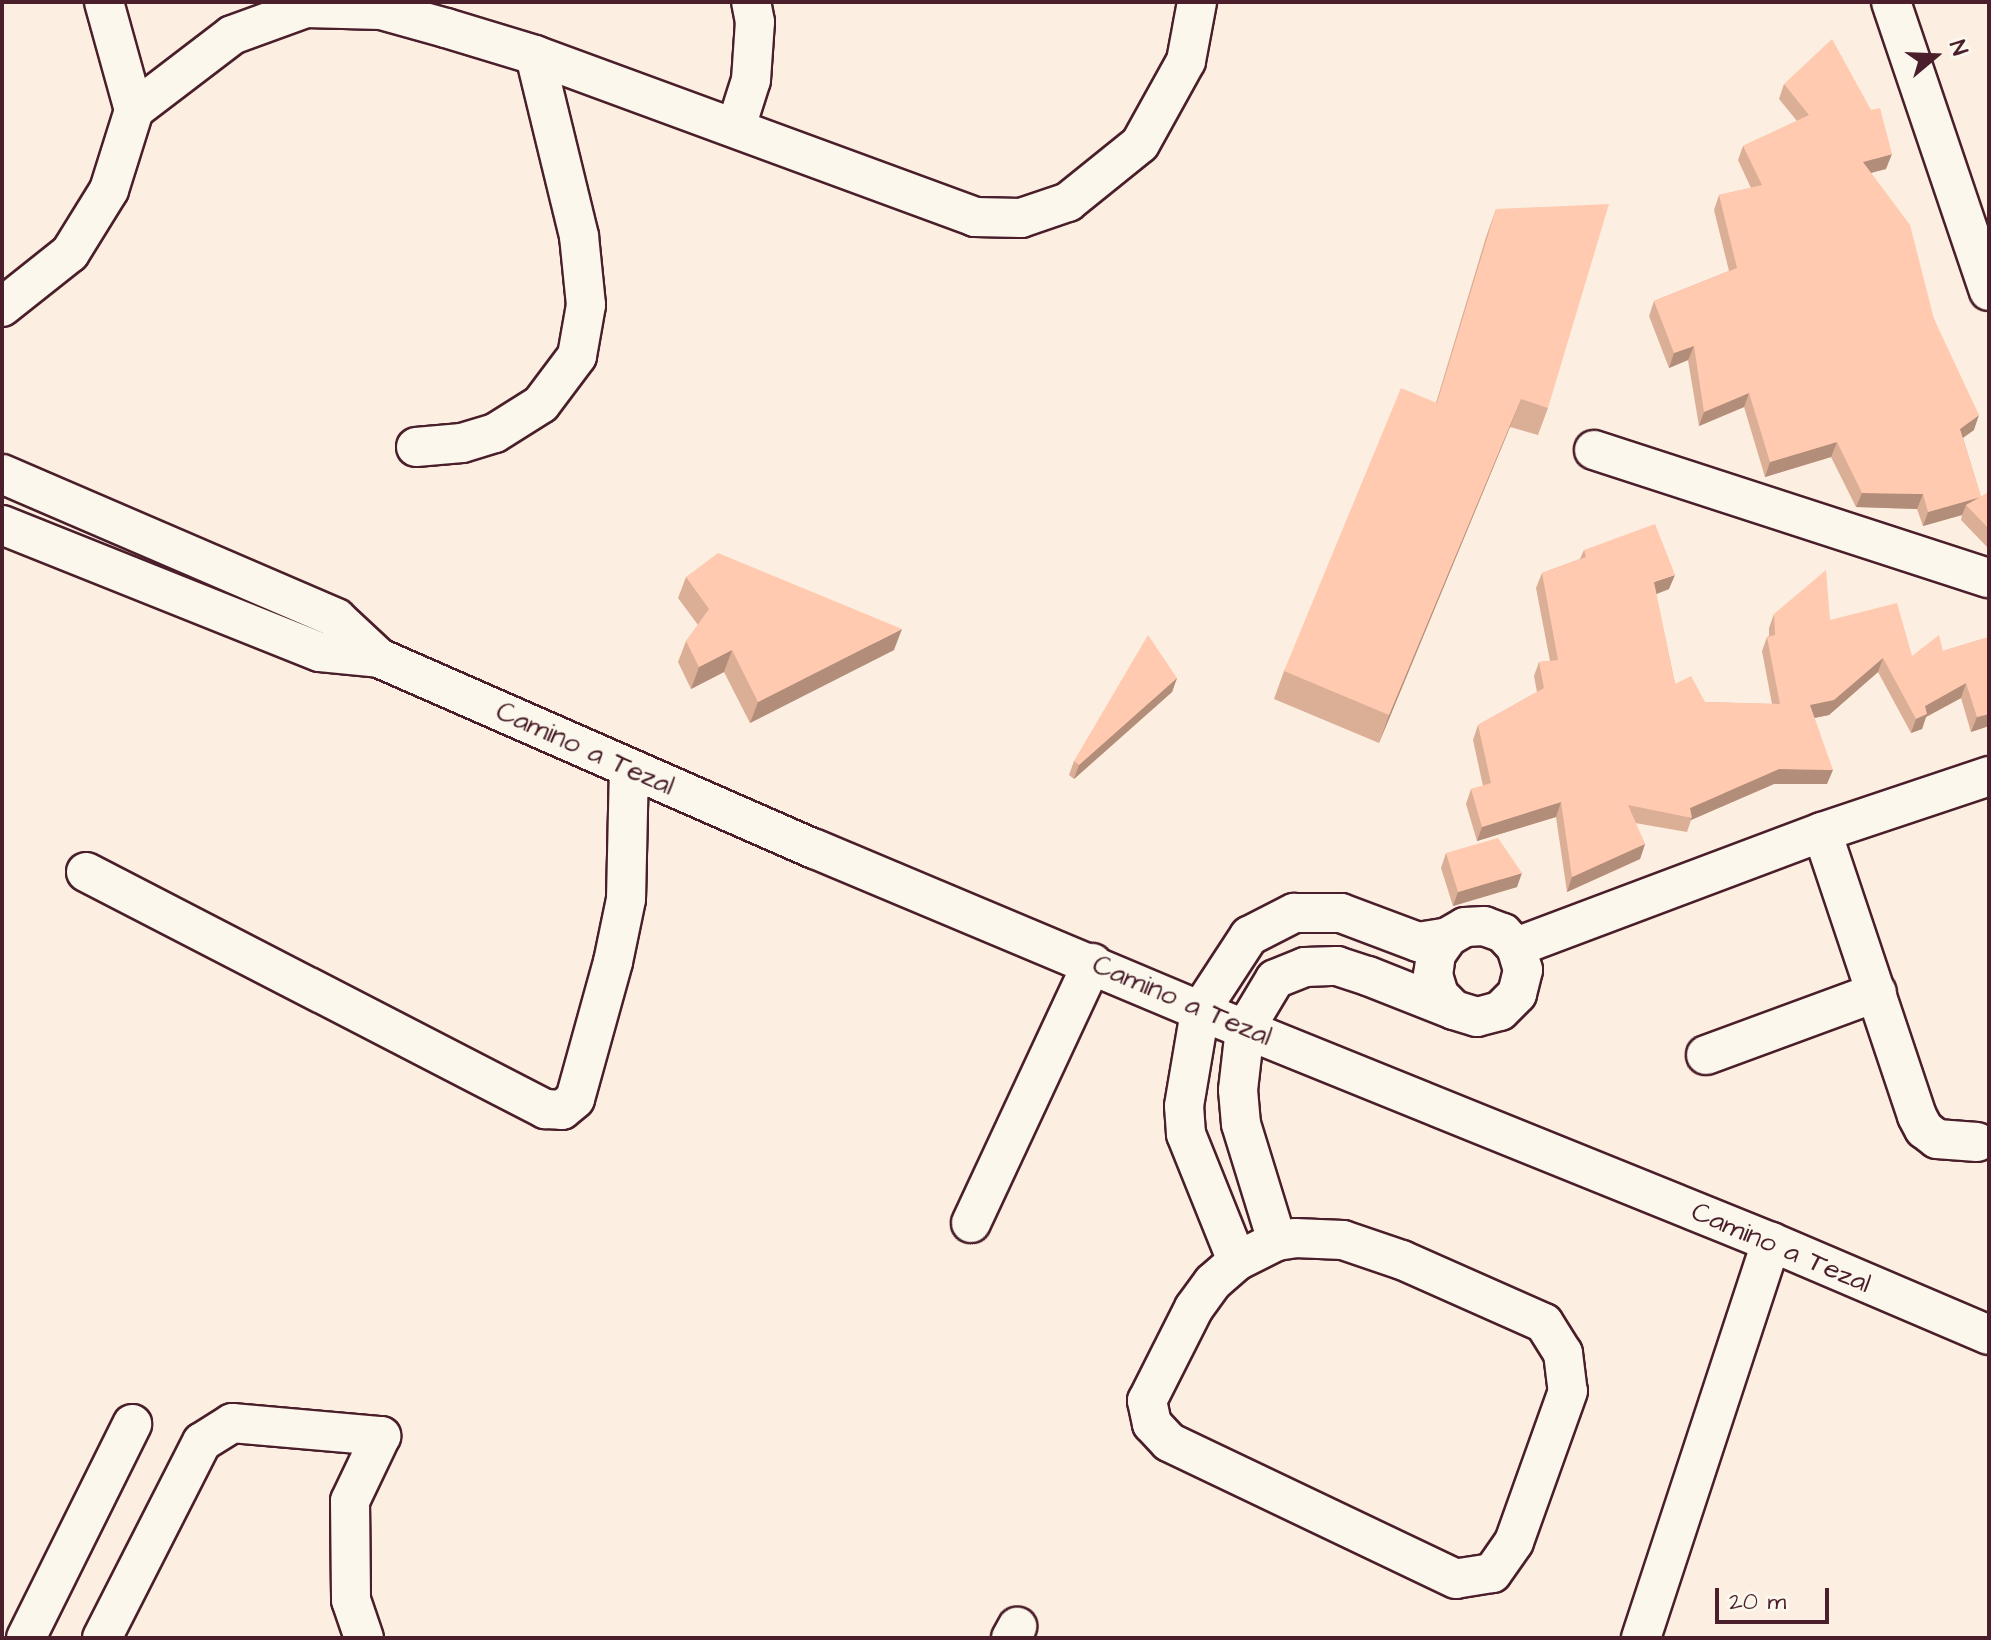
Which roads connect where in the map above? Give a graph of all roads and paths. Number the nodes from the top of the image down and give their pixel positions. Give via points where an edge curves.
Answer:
1 (104, 2) edge
2 (751, 2) edge
3 (1197, 2) edge
4 (1891, 2) edge
5 (535, 55) junction
6 (134, 110) junction
7 (736, 127) junction
8 (1989, 291) edge
9 (2, 307) edge
10 (416, 447) dead end
11 (1594, 450) dead end
12 (2, 474) edge
13 (2, 525) edge
14 (1989, 578) edge
15 (379, 658) junction
16 (629, 769) junction
17 (1989, 776) edge
18 (1822, 832) junction
19 (86, 872) dead end
20 (1448, 937) junction
21 (1516, 947) junction
22 (1092, 963) junction
23 (1877, 992) junction
24 (1454, 1010) junction
25 (1200, 1011) junction
26 (1245, 1029) junction
27 (1706, 1055) dead end
28 (1977, 1142) dead end
29 (971, 1223) dead end
30 (1277, 1241) junction
31 (1771, 1242) junction
32 (1237, 1261) junction
33 (1989, 1335) edge
34 (132, 1424) dead end
35 (26, 1638) edge
36 (102, 1638) edge
37 (364, 1638) edge
38 (1641, 1638) edge

1 - 6 street
2 - 7 street via 751,80
3 - 7 street via 1186,61 1140,144 1068,202 1021,218 975,217
4 - 8 street
5 - 6 street via 381,10 306,8 232,35
5 - 7 street
5 - 10 street via 579,236 586,305 577,356 541,404 495,433 462,443
6 - 9 street via 109,190 70,253
11 - 14 street
12 - 15 street, Camino a Tezal via 336,618
13 - 15 street, Camino a Tezal via 320,652
15 - 16 street, Camino a Tezal
16 - 19 street via 626,899 575,1099 562,1110 545,1109
16 - 22 street, Camino a Tezal
17 - 18 street
18 - 21 street
18 - 23 street
20 - 21 street via 1465,927 1484,926 1503,933
20 - 24 street via 1436,954 1433,975 1439,995
20 - 25 street via 1418,942 1341,913 1294,913 1249,936
21 - 24 street via 1523,970 1517,994 1500,1011 1477,1017
22 - 25 street, Camino a Tezal
22 - 29 street
23 - 27 street
23 - 28 street via 1924,1129 1937,1139
24 - 26 street via 1337,966 1305,967 1275,979
25 - 26 street, Camino a Tezal
25 - 32 street via 1184,1106 1186,1134
26 - 30 street via 1238,1090 1241,1124
26 - 31 street, Camino a Tezal
30 - 32 street
30 - 32 street via 1343,1240 1402,1260 1544,1323 1563,1353 1568,1391 1514,1542 1492,1573 1456,1579 1169,1442 1152,1424 1147,1401 1194,1308
31 - 33 street, Camino a Tezal
31 - 38 street
34 - 35 street
36 - 37 street via 202,1442 232,1423 381,1436 350,1501 351,1600

